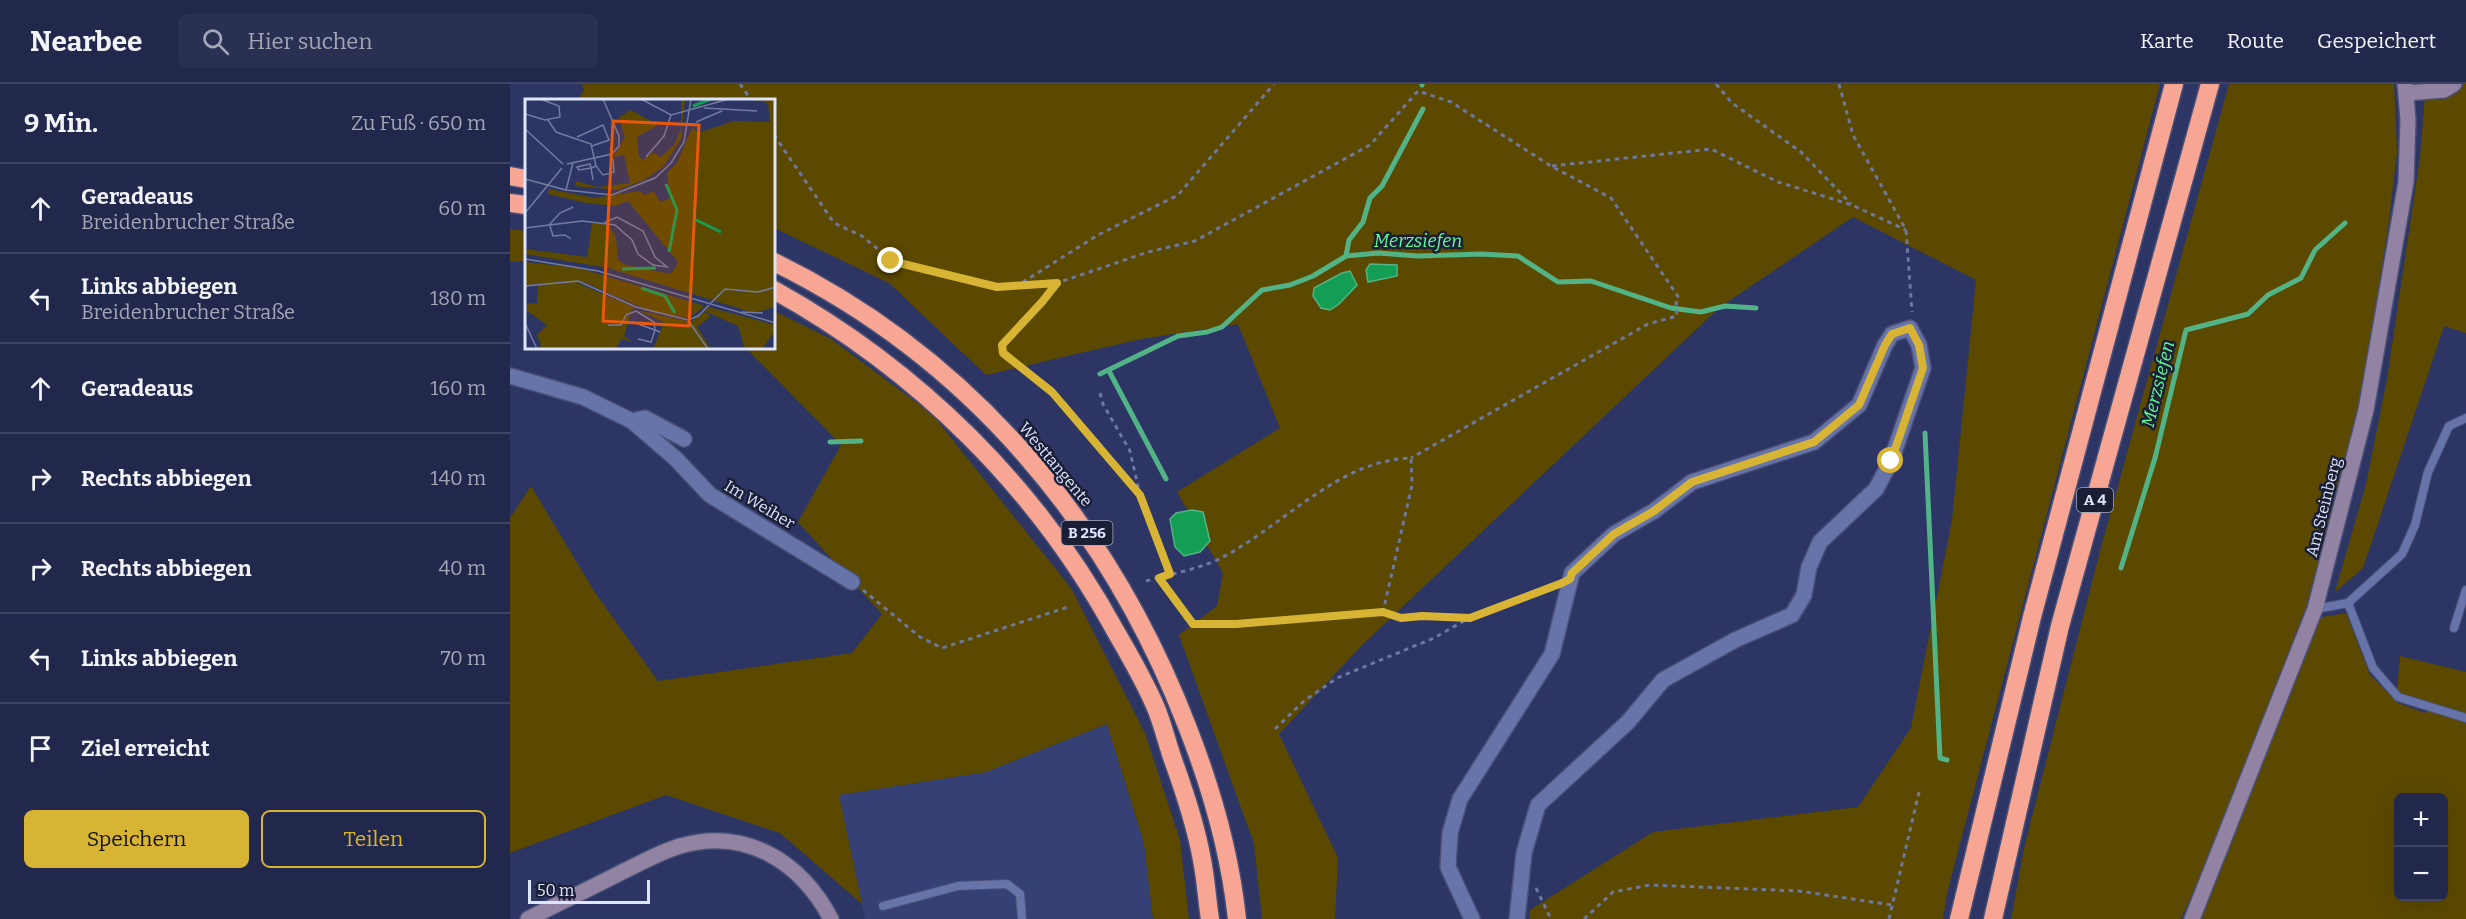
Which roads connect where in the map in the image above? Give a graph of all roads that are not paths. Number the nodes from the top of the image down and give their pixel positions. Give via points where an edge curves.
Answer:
1 (2174, 84) edge
2 (2210, 84) edge
3 (2454, 84) edge
4 (2406, 88) edge
5 (510, 176) edge
6 (525, 179) edge
7 (510, 202) edge
8 (525, 206) edge
9 (776, 263) edge
10 (776, 291) edge
11 (510, 376) edge
12 (2466, 418) edge
13 (632, 421) junction
14 (684, 439) dead end
15 (852, 582) road end
16 (2466, 590) edge
17 (2348, 603) junction
18 (2315, 609) junction
19 (2454, 628) dead end
20 (2466, 718) edge
21 (883, 906) dead end
22 (528, 919) edge
23 (831, 919) edge
24 (1022, 919) edge
25 (1210, 919) edge
26 (1237, 919) edge
27 (1472, 919) edge
28 (1517, 919) edge
29 (1959, 919) edge
30 (1993, 919) edge
31 (2192, 919) edge

1 - 29 highway, A 4 via 2032,617
2 - 30 highway, A 4 via 2060,626
3 - 4 main road via 2444,90
4 - 18 main road, Am Steinberg via 2406,182 2366,410
5 - 6 highway
7 - 8 highway
9 - 26 highway, Westtangente / B 256 via 853,305 939,370 1017,445 1085,530 1141,620 1175,693 1201,760 1222,833
10 - 25 highway, B 256 via 844,333 935,403 987,452 1058,538 1093,590 1156,708 1196,834
11 - 13 street, Im Weiher via 583,397
12 - 17 lane via 2449,426 2428,472 2415,525 2402,554
13 - 14 street, Im Weiher via 645,418
13 - 15 street, Im Weiher via 710,495
16 - 19 lane
17 - 18 lane
17 - 20 lane via 2373,668 2398,697
18 - 31 main road, Am Steinberg
21 - 24 lane via 958,886 1007,884 1020,894
22 - 23 main road via 656,855 706,842 758,849 782,861 819,897
27 - 28 street via 1448,867 1450,833 1460,799 1552,654 1571,576 1614,534 1654,511 1692,482 1814,442 1859,405 1892,334 1910,328 1919,345 1923,368 1891,461 1876,489 1820,542 1809,567 1804,595 1792,615 1735,640 1662,680 1628,722 1538,805 1524,853

